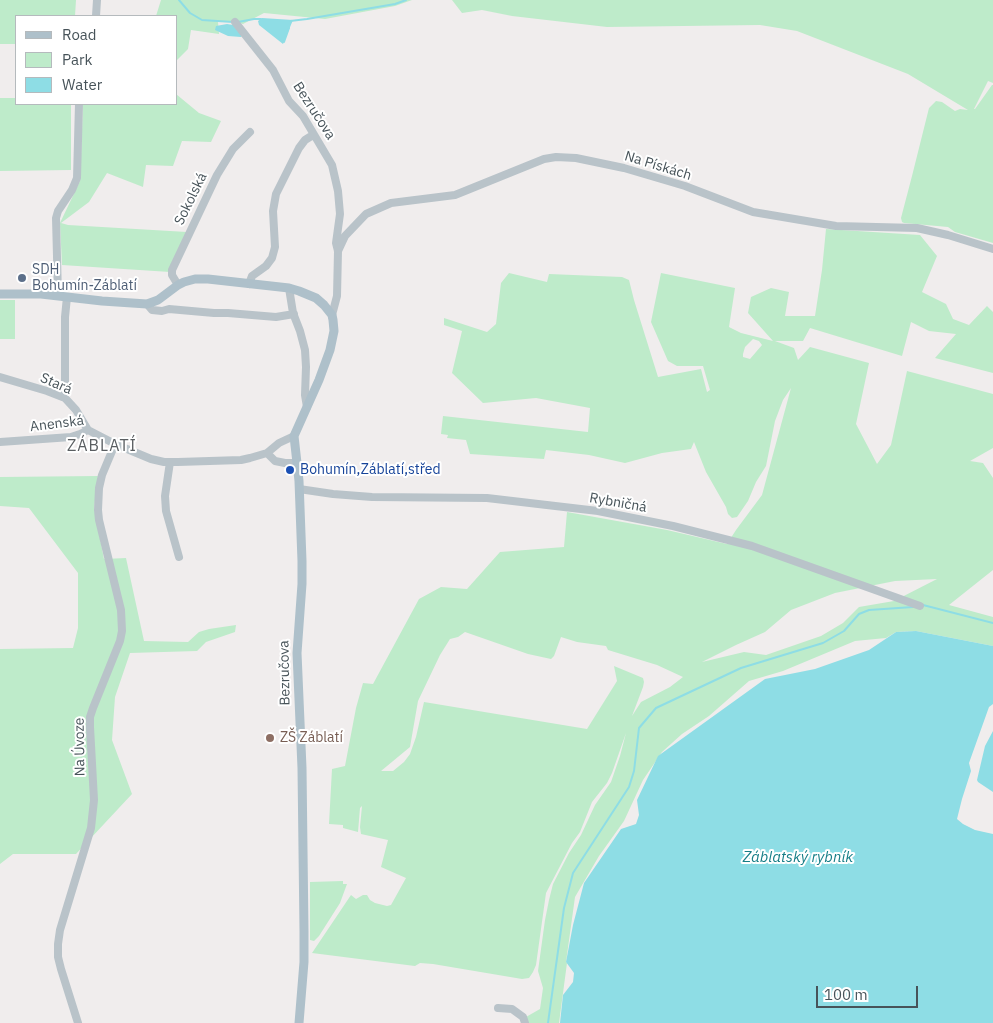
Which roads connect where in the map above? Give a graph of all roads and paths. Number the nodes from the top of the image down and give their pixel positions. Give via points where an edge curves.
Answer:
1 (97, 0) edge
2 (96, 15) edge
3 (235, 22) dead end
4 (79, 105) edge
5 (250, 132) dead end
6 (313, 135) junction
7 (993, 249) edge
8 (338, 251) junction
9 (178, 284) junction
10 (249, 284) junction
11 (289, 288) junction
12 (0, 294) edge
13 (62, 296) junction
14 (147, 304) junction
15 (294, 314) junction
16 (332, 315) junction
17 (0, 377) edge
18 (65, 398) junction
19 (307, 407) junction
20 (88, 430) junction
21 (294, 436) junction
22 (0, 442) edge
23 (115, 444) junction
24 (267, 453) junction
25 (170, 462) junction
26 (296, 463) junction
27 (299, 490) junction
28 (179, 557) dead end
29 (920, 606) dead end
30 (498, 1008) dead end
31 (78, 1023) edge
32 (299, 1023) edge
33 (525, 1023) edge

1 - 2 street
3 - 6 street, Bezručova via 273,70 289,101 303,116
4 - 13 street via 77,178 56,218
5 - 9 street, Sokolská via 233,149 217,175 172,273
6 - 8 street, Bezručova via 332,165 338,190
6 - 10 street via 299,148 276,194 272,258 252,276
7 - 8 street, Na Pískách via 916,228 836,226 753,212 685,186 624,168 556,157 455,195 391,203 366,214 345,236
8 - 16 street, Bezručova via 337,296
9 - 10 main road via 201,279
9 - 14 main road via 158,300
10 - 11 main road
11 - 15 street
11 - 16 main road via 316,298
12 - 13 main road
13 - 14 main road
13 - 18 street
14 - 15 street via 152,310 162,311
15 - 19 street via 305,350
16 - 19 main road, Bezručova via 334,332 330,350
17 - 18 street, Stará
18 - 20 street, Stará
19 - 21 main road, Bezručova
20 - 22 street, Anenská via 70,436
20 - 23 street, Anenská
21 - 24 street, Anenská
21 - 26 main road, Bezručova
23 - 25 street, Anenská via 151,459
23 - 31 street, Na Úvoze via 102,475 98,510 121,610 122,631 90,717 94,800 91,828 58,944 61,969
24 - 25 street, Anenská via 241,460
24 - 26 street via 275,461
25 - 28 street via 166,511
26 - 27 main road, Bezručova
27 - 29 street, Rybničná via 372,497 487,498 598,511 752,546
27 - 32 main road, Bezručova via 302,584 297,653 304,932
30 - 33 street via 512,1009 523,1017

